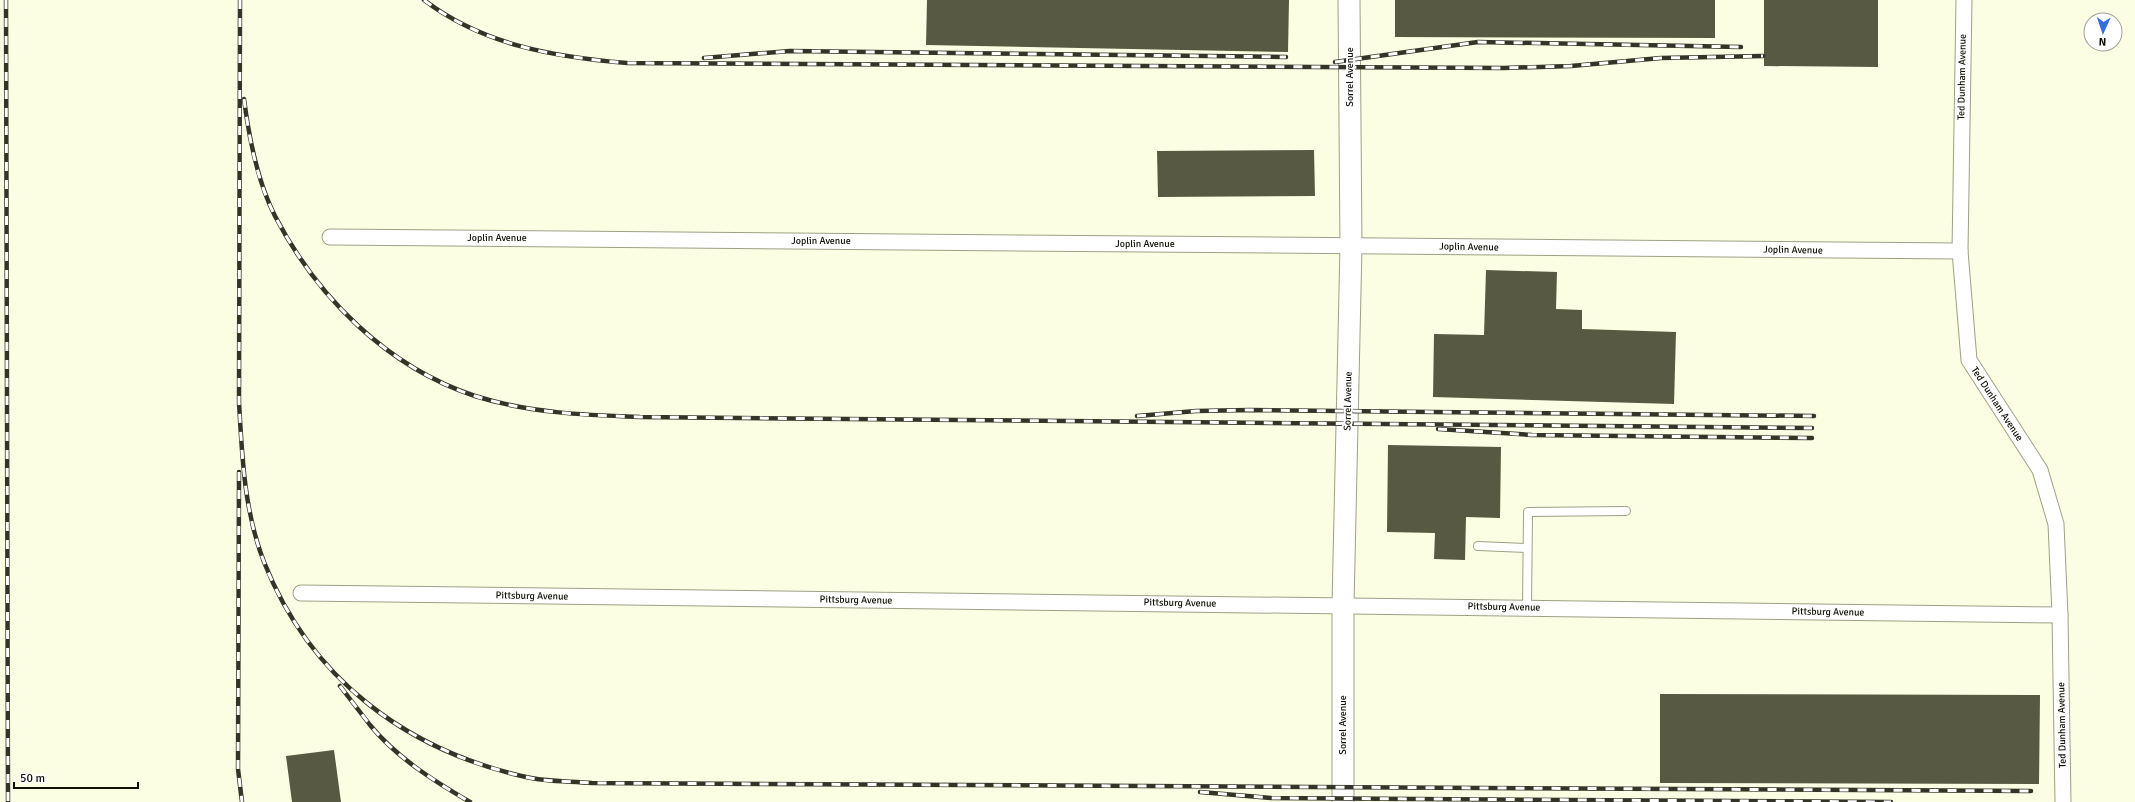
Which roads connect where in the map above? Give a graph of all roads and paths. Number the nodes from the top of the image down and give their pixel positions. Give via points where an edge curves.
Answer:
1 (1349, 0) edge
2 (1964, 0) edge
3 (330, 237) dead end
4 (1351, 246) junction
5 (1960, 251) junction
6 (1626, 511) dead end
7 (1478, 546) dead end
8 (1527, 548) junction
9 (301, 593) dead end
10 (1343, 605) junction
11 (1527, 608) junction
12 (2060, 615) junction
13 (1343, 802) edge
14 (2063, 802) edge

1 - 4 street, Sorrel Avenue
2 - 5 street, Ted Dunham Avenue
3 - 4 street, Joplin Avenue
4 - 5 street, Joplin Avenue
4 - 10 street, Sorrel Avenue
5 - 12 street, Ted Dunham Avenue via 1969,360 2040,470 2056,524
6 - 8 lane via 1528,512
7 - 8 lane
8 - 11 lane
9 - 10 street, Pittsburg Avenue
10 - 11 street, Pittsburg Avenue
10 - 13 street, Sorrel Avenue
11 - 12 street, Pittsburg Avenue
12 - 14 street, Ted Dunham Avenue

